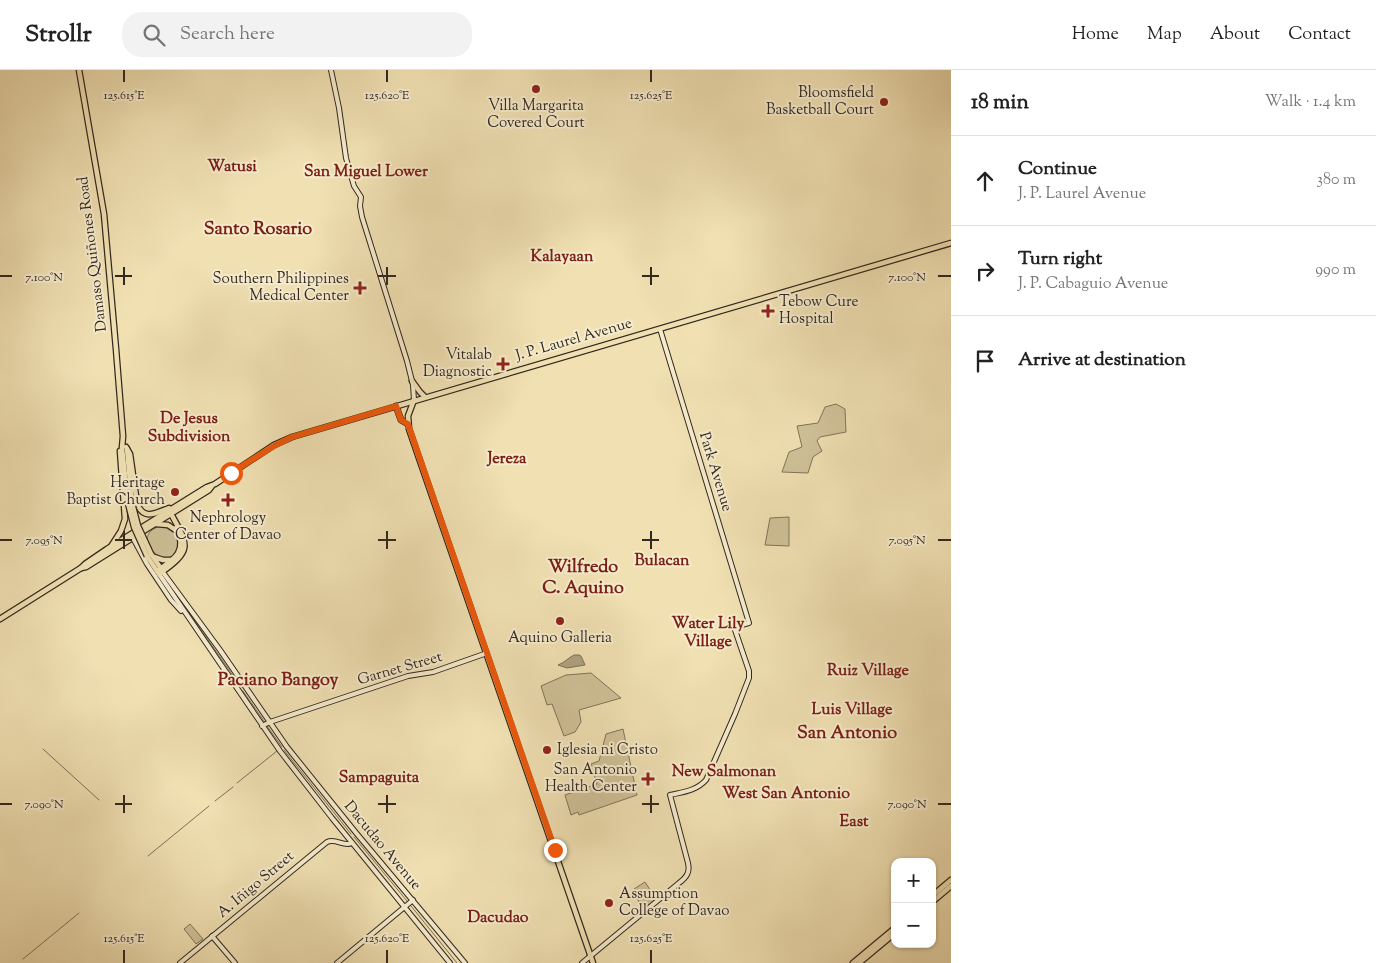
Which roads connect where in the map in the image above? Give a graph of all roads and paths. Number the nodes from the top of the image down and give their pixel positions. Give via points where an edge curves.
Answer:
1 (79, 70) edge
2 (331, 70) edge
3 (951, 243) edge
4 (660, 328) junction
5 (412, 381) junction
6 (425, 397) junction
7 (414, 400) junction
8 (396, 406) junction
9 (408, 424) junction
10 (124, 448) junction
11 (215, 484) junction
12 (186, 500) junction
13 (180, 508) junction
14 (169, 513) junction
15 (176, 522) junction
16 (154, 525) junction
17 (178, 532) junction
18 (133, 538) junction
19 (110, 548) junction
20 (150, 555) junction
21 (172, 560) junction
22 (81, 568) junction
23 (159, 571) junction
24 (184, 613) junction
25 (0, 619) edge
26 (487, 653) junction
27 (244, 685) junction
28 (238, 690) junction
29 (270, 722) junction
30 (262, 726) junction
31 (352, 843) junction
32 (951, 880) edge
33 (951, 886) edge
34 (936, 893) edge
35 (936, 899) edge
36 (413, 900) junction
37 (405, 906) junction
38 (891, 931) edge
39 (212, 936) junction
40 (891, 936) edge
41 (591, 956) junction
42 (339, 961) edge
43 (180, 963) edge
44 (235, 963) edge
45 (450, 963) edge
46 (465, 963) edge
47 (582, 963) edge
48 (593, 963) edge
49 (853, 963) edge
50 (859, 963) edge

1 - 10 main road, Damaso Quiñones Road via 104,214
2 - 5 main road via 346,158 354,186 361,197 362,217
3 - 4 main road, J. P. Laurel Avenue
4 - 6 main road, J. P. Laurel Avenue
4 - 41 main road, Park Avenue via 749,623 734,627 750,671 747,686 706,780 693,790 670,795 688,863 686,876
5 - 6 main road
5 - 7 main road
6 - 7 main road, J. P. Laurel Avenue
7 - 8 main road, J. P. Laurel Avenue
7 - 9 main road
8 - 9 main road via 401,420
8 - 11 main road, J. P. Laurel Avenue via 286,439
9 - 26 main road
10 - 12 main road via 130,454 141,511 153,514
10 - 19 main road via 120,456 124,521
10 - 20 main road, Damaso Quiñones Road, bridge via 134,527
11 - 12 main road, J. P. Laurel Avenue
11 - 13 main road, J. P. Laurel Avenue
12 - 14 main road, J. P. Laurel Avenue
13 - 14 main road, J. P. Laurel Avenue
13 - 15 main road
14 - 15 main road
14 - 16 main road, J. P. Laurel Avenue
14 - 17 main road
14 - 19 main road, J. P. Laurel Avenue
15 - 23 main road via 184,537 185,549 181,556
16 - 17 main road via 168,525
16 - 18 main road, J. P. Laurel Avenue
17 - 21 main road via 181,547
18 - 22 main road, J. P. Laurel Avenue
18 - 24 main road, Dacudao Avenue via 165,591
19 - 22 main road, J. P. Laurel Avenue
20 - 21 main road
20 - 23 main road, Damaso Quiñones Road
21 - 23 main road
22 - 25 main road, J. P. Laurel Avenue
23 - 24 main road, Dacudao Avenue
23 - 27 main road, Dacudao Avenue via 186,602
24 - 28 main road, Dacudao Avenue
26 - 29 main road, Garnet Street
26 - 41 main road
27 - 28 main road
27 - 29 main road, Dacudao Avenue
28 - 30 main road, Dacudao Avenue
29 - 30 main road, Garnet Street
29 - 36 main road, Dacudao Avenue via 314,782
30 - 31 main road, Dacudao Avenue
31 - 37 main road, Dacudao Avenue
31 - 39 main road, A. Iñigo Street via 330,840
32 - 34 main road
33 - 35 main road
36 - 37 main road
36 - 46 main road, Dacudao Avenue
37 - 42 main road
37 - 45 main road, Dacudao Avenue
38 - 49 main road
39 - 43 main road, A. Iñigo Street
39 - 44 main road
40 - 50 main road
41 - 47 main road
41 - 48 main road

